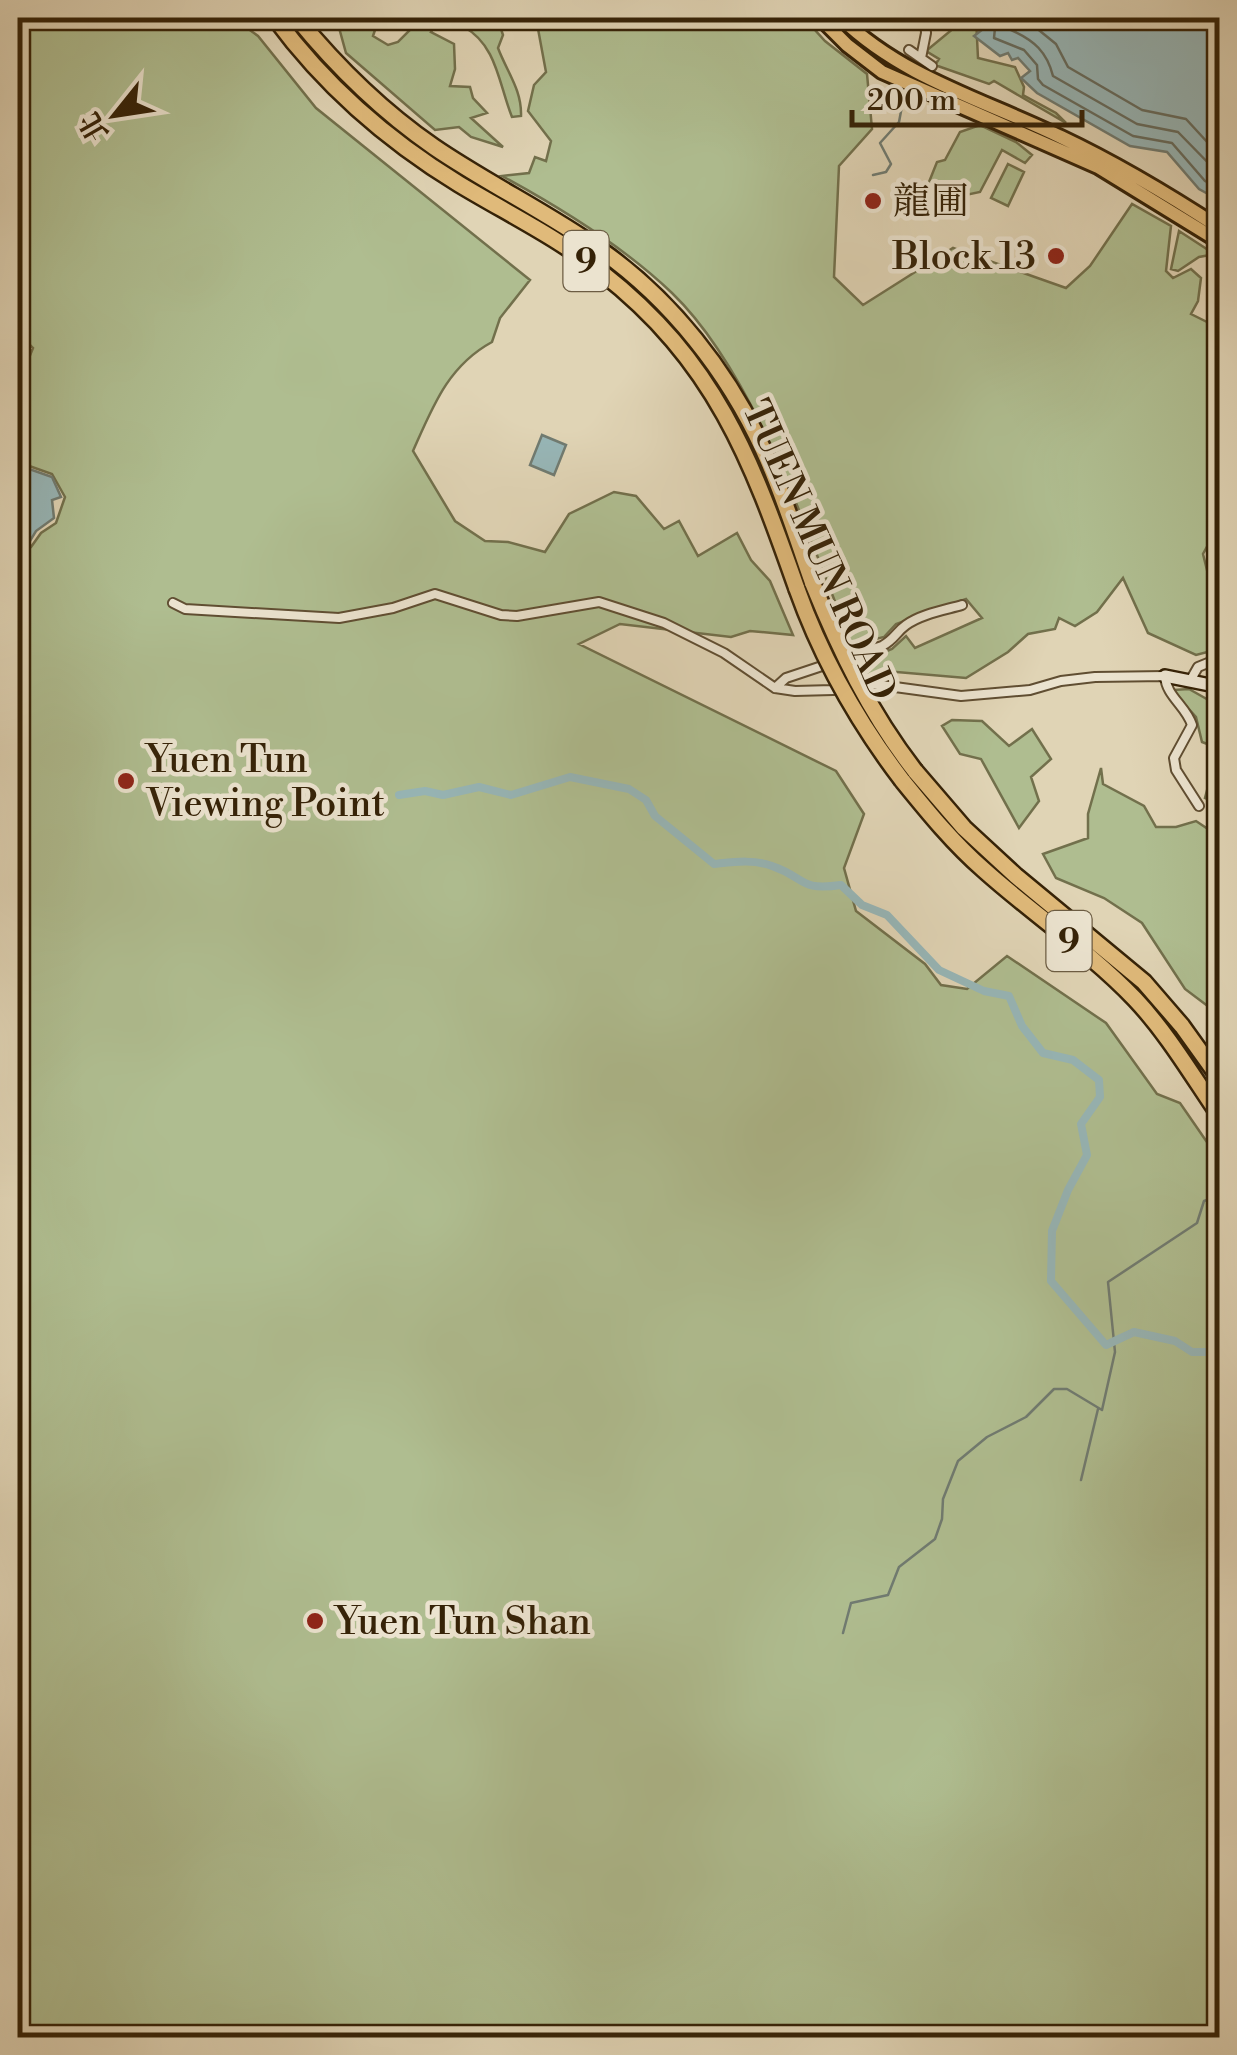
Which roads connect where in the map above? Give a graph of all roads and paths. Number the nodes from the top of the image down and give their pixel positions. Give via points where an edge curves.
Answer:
1 (275, 18) edge
2 (297, 18) edge
3 (820, 18) edge
4 (841, 18) edge
5 (926, 18) edge
6 (861, 25) dead end
7 (866, 40) junction
8 (909, 50) dead end
9 (921, 58) junction
10 (932, 66) dead end
11 (1220, 228) edge
12 (1220, 242) edge
13 (805, 587) junction
14 (173, 603) dead end
15 (962, 605) dead end
16 (1220, 658) edge
17 (1165, 676) junction
18 (1190, 681) junction
19 (1220, 687) edge
20 (775, 688) junction
21 (909, 775) junction
22 (1199, 806) dead end
23 (1220, 1079) edge
24 (1220, 1116) edge

1 - 13 highway, TUEN MUN ROAD / 9 via 331,85 385,134 570,250 663,330 736,432
2 - 13 highway, TUEN MUN ROAD / 9 via 402,123 602,250 678,320 754,431 778,486
3 - 12 main road via 882,72 1098,167
4 - 7 main road
5 - 9 street
6 - 7 street
7 - 11 main road via 922,76 1102,157
8 - 9 street
9 - 10 street
13 - 21 highway, TUEN MUN ROAD / 9, bridge via 819,644 847,698
14 - 20 street via 339,618 434,594 508,615 599,602 664,623
15 - 20 street via 910,622 882,646 786,678
16 - 18 street via 1198,667
17 - 18 street
17 - 20 street via 1096,677 961,696 873,684
17 - 22 street via 1192,725 1174,758
18 - 19 street
21 - 23 highway, TUEN MUN ROAD / 9 via 1144,982
21 - 24 highway, TUEN MUN ROAD / 9 via 948,835 980,868 1134,999

